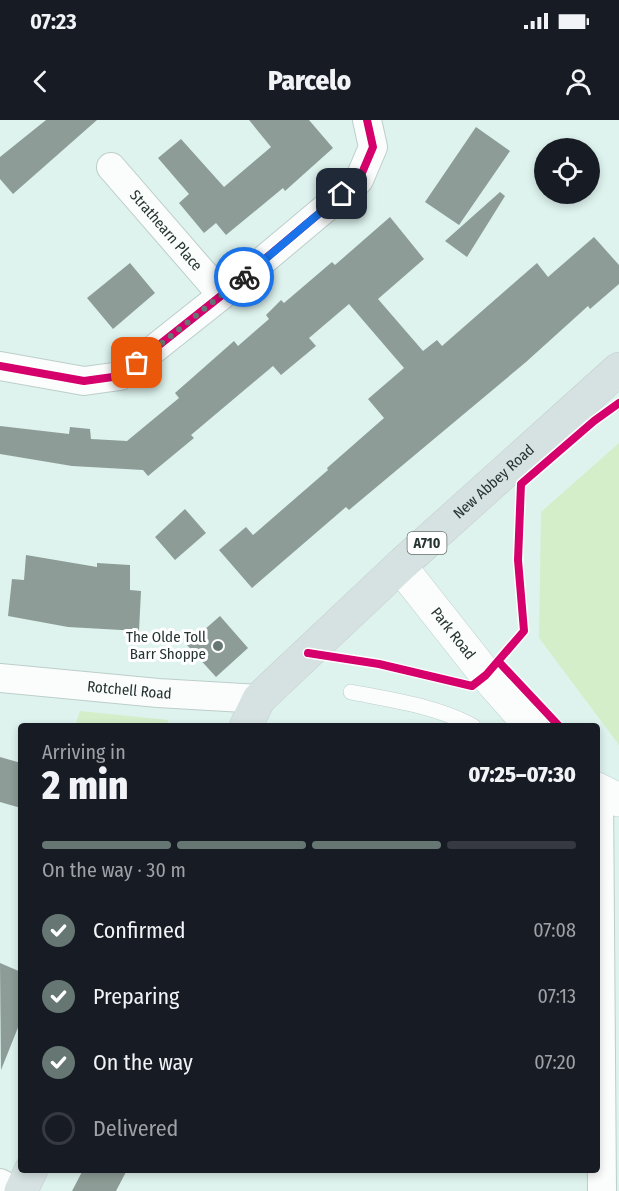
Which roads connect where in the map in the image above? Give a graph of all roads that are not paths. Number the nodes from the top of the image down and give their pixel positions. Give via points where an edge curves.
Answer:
1 (367, 120) edge
2 (111, 167) dead end
3 (222, 295) junction
4 (0, 366) edge
5 (619, 369) edge
6 (400, 566) junction
7 (0, 678) edge
8 (351, 692) dead end
9 (253, 712) edge
10 (467, 723) edge
11 (528, 723) edge
12 (605, 793) edge
13 (600, 991) edge
14 (600, 1084) edge
15 (30, 1173) edge
16 (0, 1184) edge
17 (15, 1191) edge
18 (21, 1191) edge
19 (602, 1191) edge

1 - 3 street via 373,147 359,180
2 - 3 street, Strathearn Place
3 - 4 street via 120,376 84,381
5 - 6 main road, New Abbey Road / A710
6 - 9 main road, New Abbey Road / A710
6 - 11 street, Park Road
7 - 9 street, Rotchell Road via 158,693
8 - 10 lane via 408,703
12 - 13 street
14 - 19 street
15 - 18 main road
16 - 17 street

